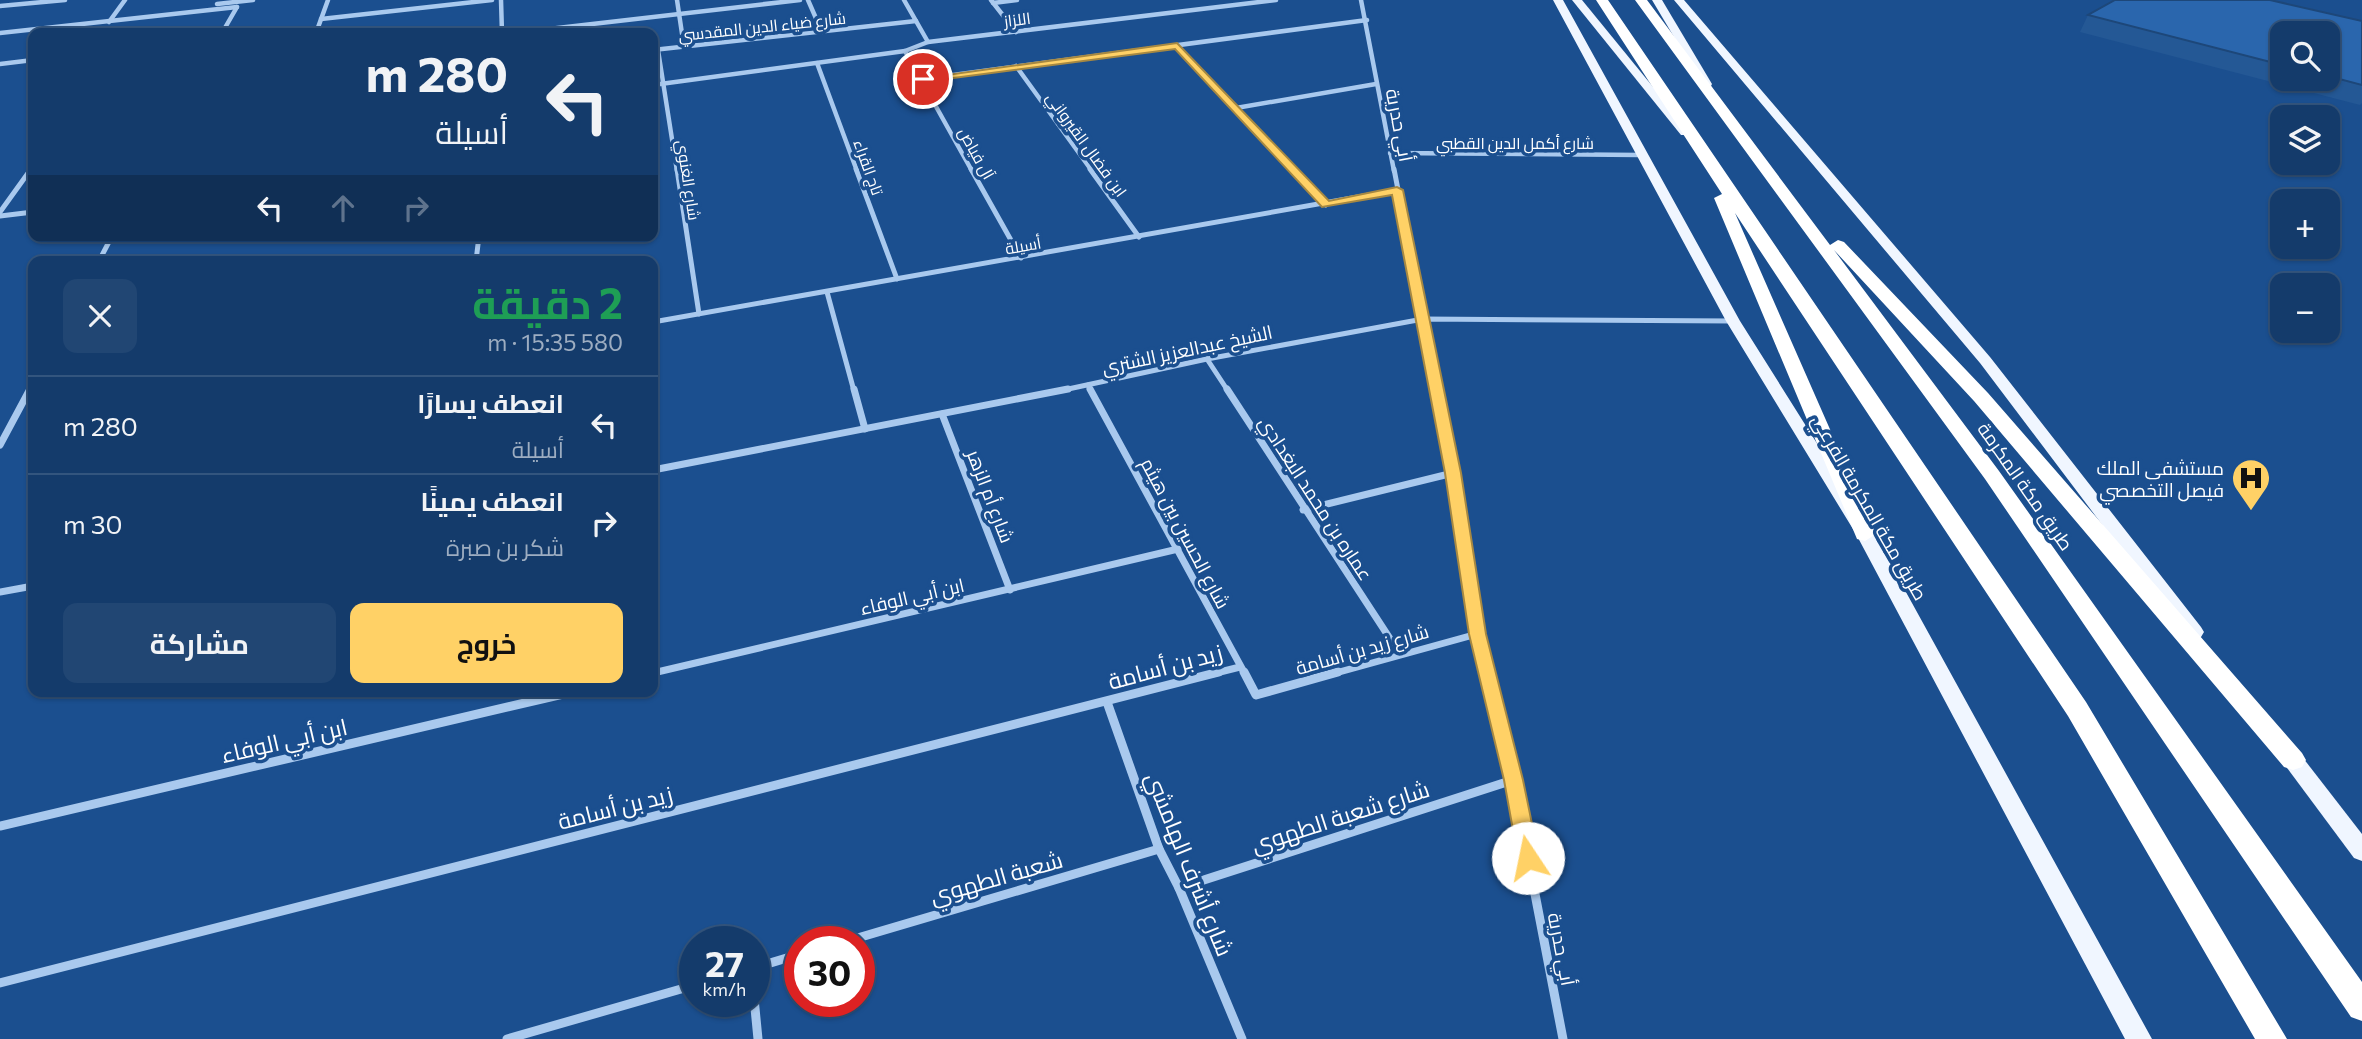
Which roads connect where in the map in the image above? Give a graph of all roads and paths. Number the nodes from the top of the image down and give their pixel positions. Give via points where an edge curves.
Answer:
1 (13, 0) edge
2 (65, 0) edge
3 (125, 0) edge
4 (253, 0) edge
5 (328, 0) edge
6 (492, 0) edge
7 (501, 0) edge
8 (677, 0) edge
9 (800, 0) edge
10 (808, 0) edge
11 (904, 0) edge
12 (1017, 0) edge
13 (1276, 0) edge
14 (1361, 0) edge
15 (1558, 0) edge
16 (1577, 0) edge
17 (1602, 0) edge
18 (1641, 0) edge
19 (1657, 0) edge
20 (1679, 0) edge
21 (992, 1) edge
22 (217, 4) edge
23 (0, 6) edge
24 (7, 6) junction
25 (679, 15) junction
26 (321, 19) junction
27 (1367, 20) junction
28 (916, 21) junction
29 (109, 22) junction
30 (50, 28) edge
31 (225, 28) edge
32 (318, 28) edge
33 (502, 28) edge
34 (560, 28) edge
35 (28, 30) edge
36 (822, 32) junction
37 (1016, 32) junction
38 (0, 33) edge
39 (928, 42) junction
40 (1177, 46) junction
41 (684, 47) junction
42 (658, 50) edge
43 (905, 51) junction
44 (28, 61) edge
45 (817, 63) junction
46 (0, 64) edge
47 (1016, 66) junction
48 (658, 67) edge
49 (923, 79) junction
50 (658, 84) edge
51 (661, 84) junction
52 (1376, 85) junction
53 (1714, 96) junction
54 (1236, 108) junction
55 (1390, 153) junction
56 (1703, 154) junction
57 (1640, 155) junction
58 (28, 173) edge
59 (1779, 183) junction
60 (1397, 190) junction
61 (1326, 205) junction
62 (28, 212) edge
63 (0, 214) edge
64 (1139, 237) junction
65 (1021, 258) junction
66 (897, 279) junction
67 (827, 292) junction
68 (699, 314) junction
69 (1423, 319) junction
70 (658, 321) edge
71 (1733, 321) junction
72 (1207, 359) junction
73 (1088, 385) junction
74 (28, 392) edge
75 (942, 414) junction
76 (865, 429) junction
77 (0, 445) edge
78 (658, 469) edge
79 (1453, 473) junction
80 (1303, 510) junction
81 (1865, 534) junction
82 (1178, 549) junction
83 (28, 587) edge
84 (1010, 590) junction
85 (0, 592) edge
86 (1478, 634) junction
87 (1399, 654) junction
88 (1240, 667) junction
89 (658, 672) edge
90 (1256, 695) joint
91 (550, 697) edge
92 (1107, 702) junction
93 (2293, 760) junction
94 (1513, 780) junction
95 (0, 826) edge
96 (2362, 842) edge
97 (1159, 849) junction
98 (2362, 851) edge
99 (2362, 861) edge
100 (1179, 888) junction
101 (875, 933) edge
102 (0, 983) edge
103 (679, 990) edge
104 (2362, 1007) edge
105 (756, 1017) edge
106 (507, 1039) edge
107 (758, 1039) edge
108 (1242, 1039) edge
109 (1563, 1039) edge
110 (2139, 1039) edge
111 (2272, 1039) edge

1 - 24 street
2 - 24 street
3 - 29 street
4 - 22 street
5 - 26 street
6 - 26 street
7 - 33 street
8 - 25 street
9 - 25 street
10 - 36 street
11 - 28 street
12 - 21 street
13 - 37 street, اللزاز
14 - 27 street, أبي حدرية
15 - 57 main road, طريق مكة المكرمة الفرعي
16 - 56 main road
17 - 56 highway
18 - 53 highway, طريق مكة المكرمة
19 - 53 main road
20 - 93 main road via 1986,360
21 - 37 street
22 - 29 street
22 - 31 street via 237,7
23 - 24 street
25 - 34 street
25 - 41 street
26 - 32 street
27 - 40 street
27 - 52 street, أبي حدرية
28 - 36 street, شارع ضياء الدين المقدسي
28 - 39 street
29 - 30 street
35 - 38 street
36 - 41 street, شارع ضياء الدين المقدسي
37 - 39 street, اللزاز
39 - 43 street
40 - 47 street
40 - 54 street
41 - 42 street, شارع ضياء الدين المقدسي
43 - 45 street
43 - 49 street, آل فياض
44 - 46 street
45 - 51 street
45 - 66 street, تاج القراء
47 - 49 street
47 - 64 street, ابن فضال القيرواني
48 - 51 street, شارع الغنوي
49 - 65 street, آل فياض
50 - 51 street
51 - 68 street, شارع الغنوي
52 - 54 street
52 - 55 street, أبي حدرية
53 - 59 highway, طريق مكة المكرمة
54 - 61 street
55 - 57 street, شارع أكمل الدين القطبي
55 - 60 street, أبي حدرية
56 - 81 highway
56 - 111 highway via 2077,709
57 - 71 main road, طريق مكة المكرمة الفرعي
58 - 63 street
59 - 93 highway via 1981,397
59 - 104 highway, طريق مكة المكرمة via 1992,475
60 - 61 street, أسيلة
60 - 69 street, أبي حدرية
61 - 64 street, أسيلة
62 - 63 street
64 - 65 street, أسيلة
65 - 66 street, أسيلة
66 - 67 street, أسيلة
67 - 68 street, أسيلة
67 - 76 street
68 - 70 street, أسيلة
69 - 71 street, الشيخ عبدالعزيز الشتري
69 - 72 street, الشيخ عبدالعزيز الشتري
69 - 79 street, أبي حدرية
71 - 81 main road, طريق مكة المكرمة الفرعي
72 - 73 street, الشيخ عبدالعزيز الشتري
72 - 80 street, عماره بن محمد البغدادي
73 - 75 street, الشيخ عبدالعزيز الشتري
73 - 82 street, شارع الحسين بين هيثم
74 - 77 street
75 - 76 street, الشيخ عبدالعزيز الشتري
75 - 84 street, شارع أم الزهر
76 - 78 street, الشيخ عبدالعزيز الشتري
79 - 80 street
79 - 86 street, أبي حدرية
80 - 87 street, عماره بن محمد البغدادي
81 - 110 main road, طريق مكة المكرمة الفرعي
82 - 84 street, ابن أبي الوفاء
82 - 88 street, شارع الحسين بين هيثم
83 - 85 street
84 - 89 street, ابن أبي الوفاء
86 - 87 street, شارع زيد بن أسامة
86 - 94 street, أبي حدرية
87 - 90 street, شارع زيد بن أسامة
88 - 90 street, شارع الحسين بين هيثم
88 - 92 street, زيد بن أسامة
91 - 95 street, ابن أبي الوفاء
92 - 97 street, شارع أشرف الهامشي
92 - 102 street, زيد بن أسامة
93 - 96 main road
93 - 98 main road
93 - 99 main road
94 - 100 street, شارع شعبة الطهوي
94 - 109 street, أبي حدرية
97 - 100 street, شارع أشرف الهامشي
97 - 101 street, شعبة الطهوي
100 - 108 street, شارع أشرف الهامشي
103 - 106 street
105 - 107 street

